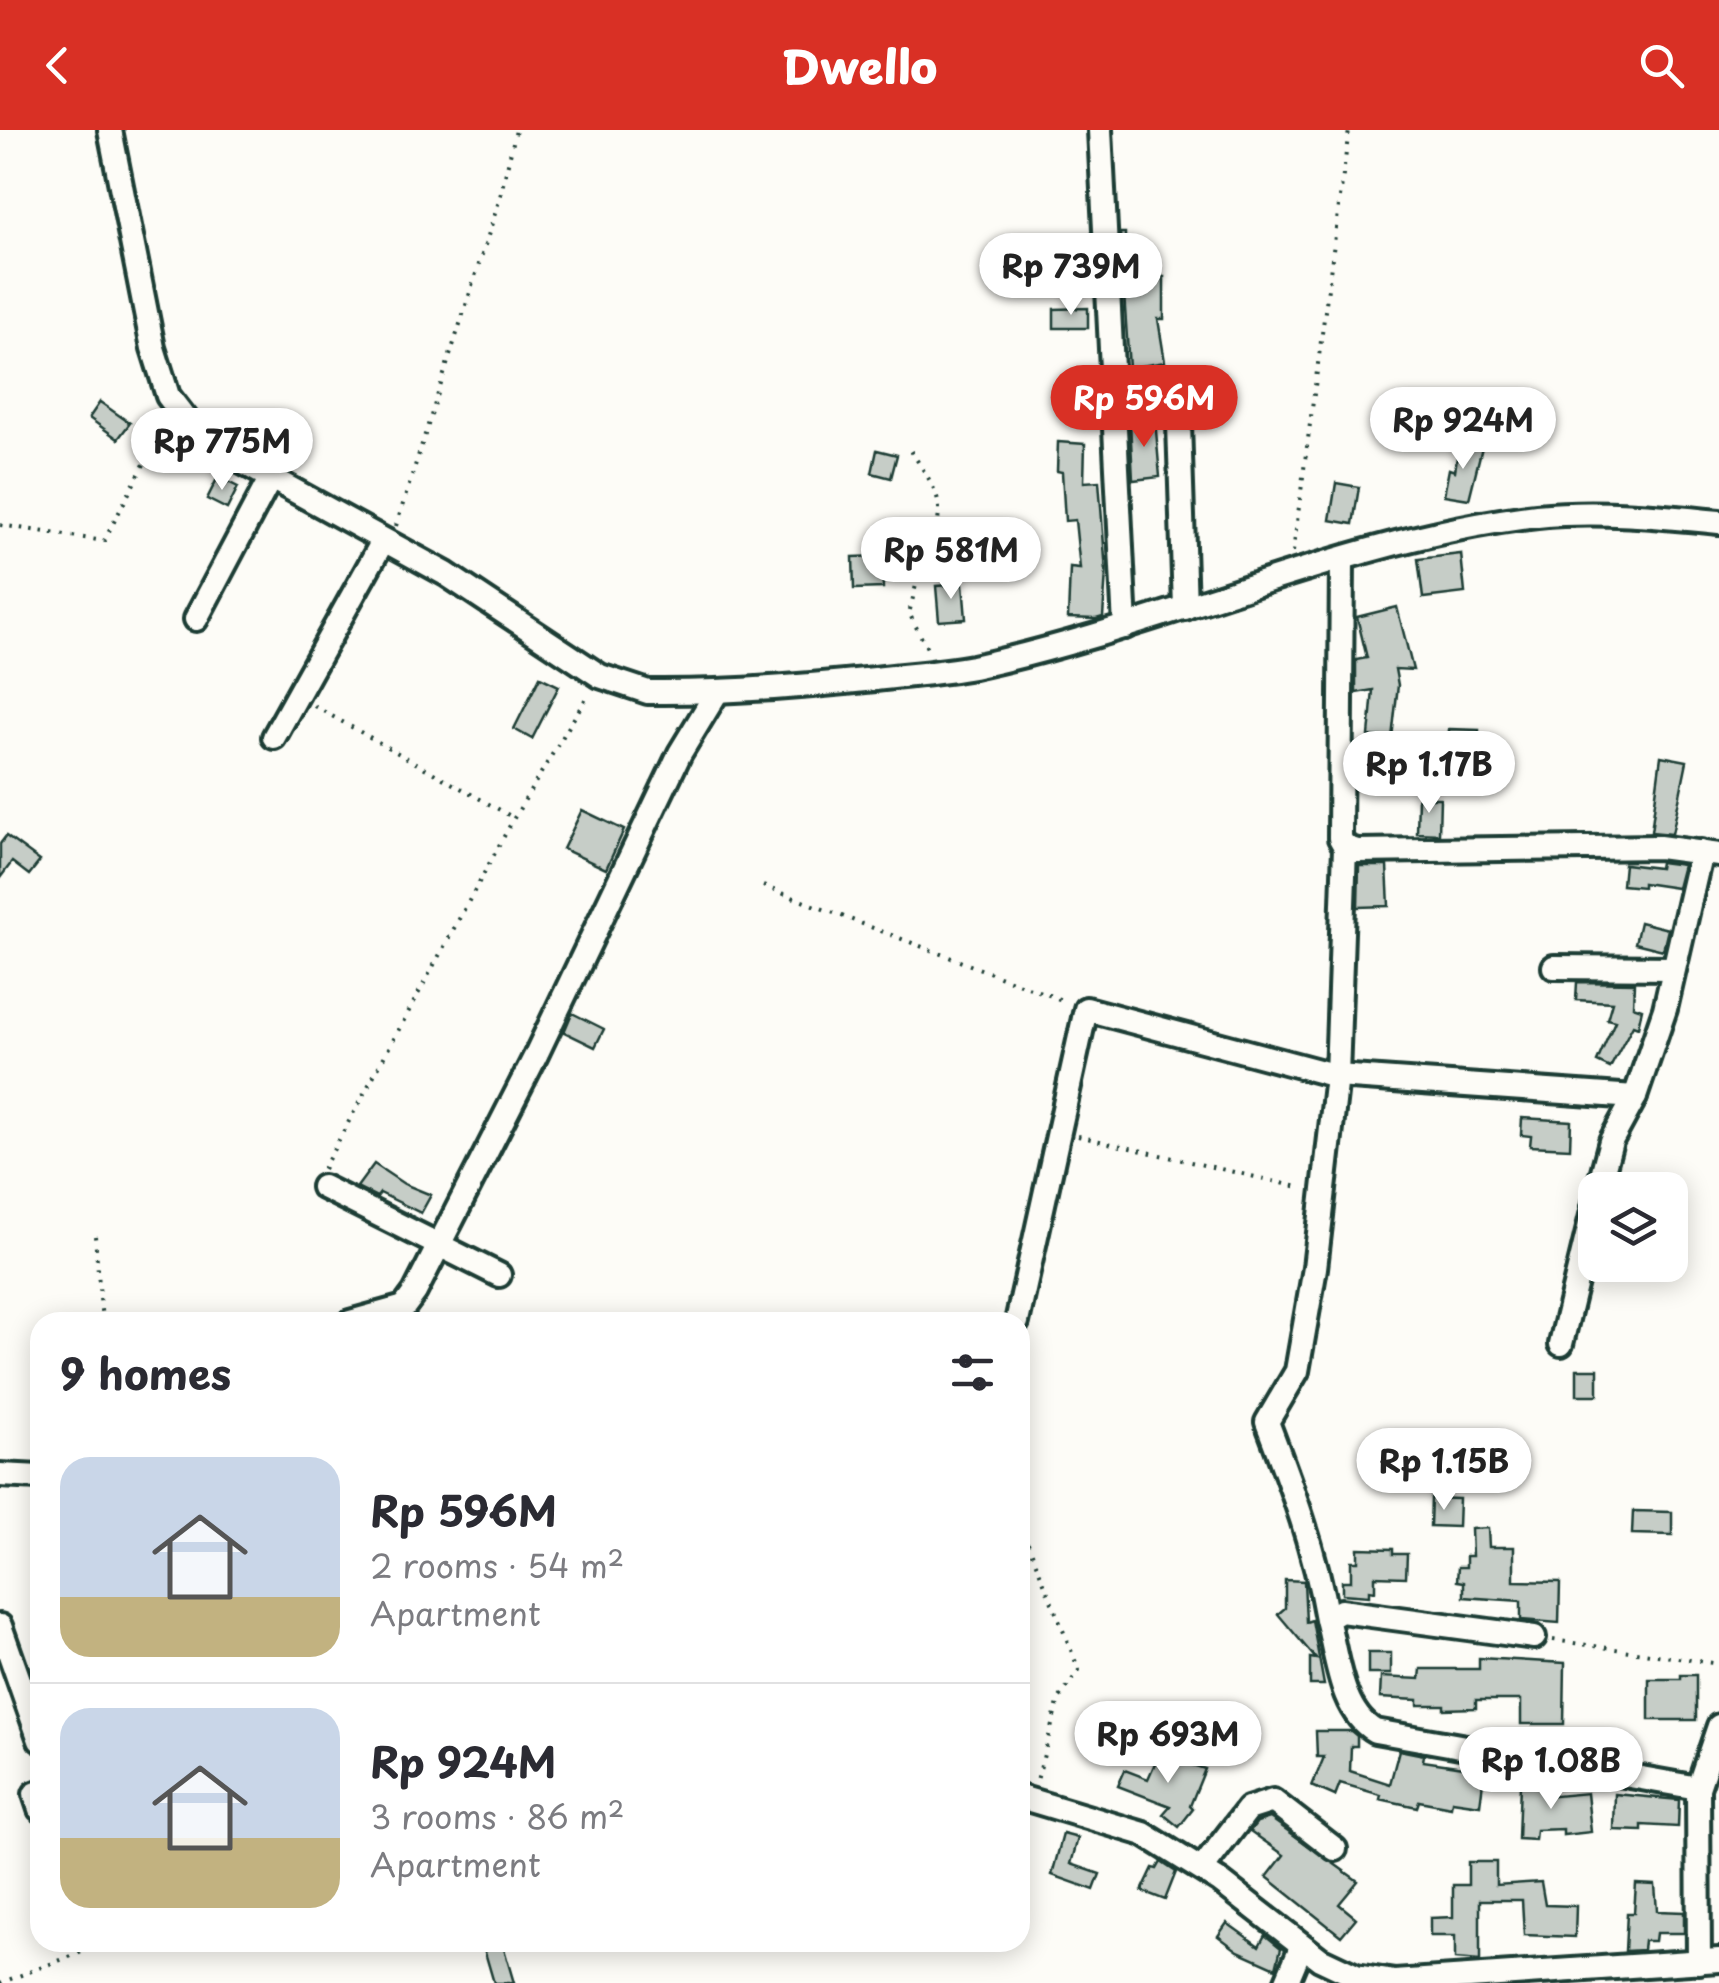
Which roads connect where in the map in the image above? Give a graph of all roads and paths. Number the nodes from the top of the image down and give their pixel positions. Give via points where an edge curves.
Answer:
1 (110, 130) edge
2 (516, 130) edge
3 (1100, 130) edge
4 (1349, 130) edge
5 (1178, 393) dead end
6 (175, 406) junction
7 (911, 451) dead end
8 (270, 479) junction
9 (1719, 522) edge
10 (0, 524) edge
11 (386, 543) junction
12 (1342, 560) junction
13 (1290, 576) junction
14 (1185, 608) junction
15 (196, 620) dead end
16 (1125, 627) junction
17 (935, 672) junction
18 (600, 676) junction
19 (718, 692) junction
20 (296, 697) junction
21 (274, 737) dead end
22 (514, 818) junction
23 (1345, 847) junction
24 (1710, 853) edge
25 (763, 886) dead end
26 (1554, 967) dead end
27 (1674, 968) junction
28 (1086, 1009) junction
29 (1337, 1076) junction
30 (1635, 1096) junction
31 (1059, 1132) junction
32 (1603, 1172) edge
33 (323, 1187) joint
34 (1324, 1193) junction
35 (95, 1236) dead end
36 (438, 1247) junction
37 (1578, 1272) edge
38 (499, 1275) dead end
39 (101, 1312) edge
40 (400, 1312) edge
41 (1019, 1312) edge
42 (1560, 1344) dead end
43 (0, 1474) edge
44 (30, 1476) edge
45 (1030, 1548) edge
46 (1328, 1619) junction
47 (0, 1626) edge
48 (1534, 1637) joint
49 (1719, 1664) edge
50 (30, 1712) edge
51 (1719, 1726) edge
52 (1030, 1786) edge
53 (1698, 1788) junction
54 (1030, 1799) edge
55 (1334, 1849) dead end
56 (1202, 1869) junction
57 (1302, 1946) junction
58 (82, 1952) edge
59 (1710, 1966) edge
60 (0, 1982) edge
61 (1286, 1983) edge

1 - 6 street via 153,348
2 - 11 path via 499,201
3 - 16 street
4 - 13 path
5 - 14 street
6 - 8 street via 202,440
6 - 10 path via 104,542
7 - 17 path via 935,487 941,510 909,614
8 - 11 street
8 - 15 street
9 - 12 street via 1540,516
11 - 18 street via 446,574
11 - 20 street
12 - 13 street
12 - 23 street
13 - 14 street
14 - 16 street
16 - 17 street
17 - 19 street
18 - 19 street via 648,692
18 - 22 path
19 - 36 street via 680,752
20 - 21 street
20 - 22 path
22 - 33 path via 323,1168
23 - 24 street via 1659,847
23 - 29 street
24 - 27 street
25 - 28 path
26 - 27 street
27 - 30 street
28 - 29 street
28 - 31 street
29 - 30 street
29 - 34 street
30 - 32 street
31 - 34 path
31 - 41 street
33 - 36 street
34 - 46 street via 1297,1371 1267,1422 1300,1502
35 - 39 path
36 - 38 street
36 - 40 street
37 - 42 street
43 - 44 street
45 - 52 path via 1079,1670 1059,1699
46 - 48 street via 1342,1611
46 - 53 street via 1351,1708 1375,1731
47 - 50 street
48 - 49 path
51 - 53 street
53 - 59 street
54 - 56 street via 1144,1834
55 - 56 street via 1273,1801 1248,1809
56 - 57 street
57 - 59 street via 1356,1976 1394,1982
57 - 61 street
58 - 60 path

